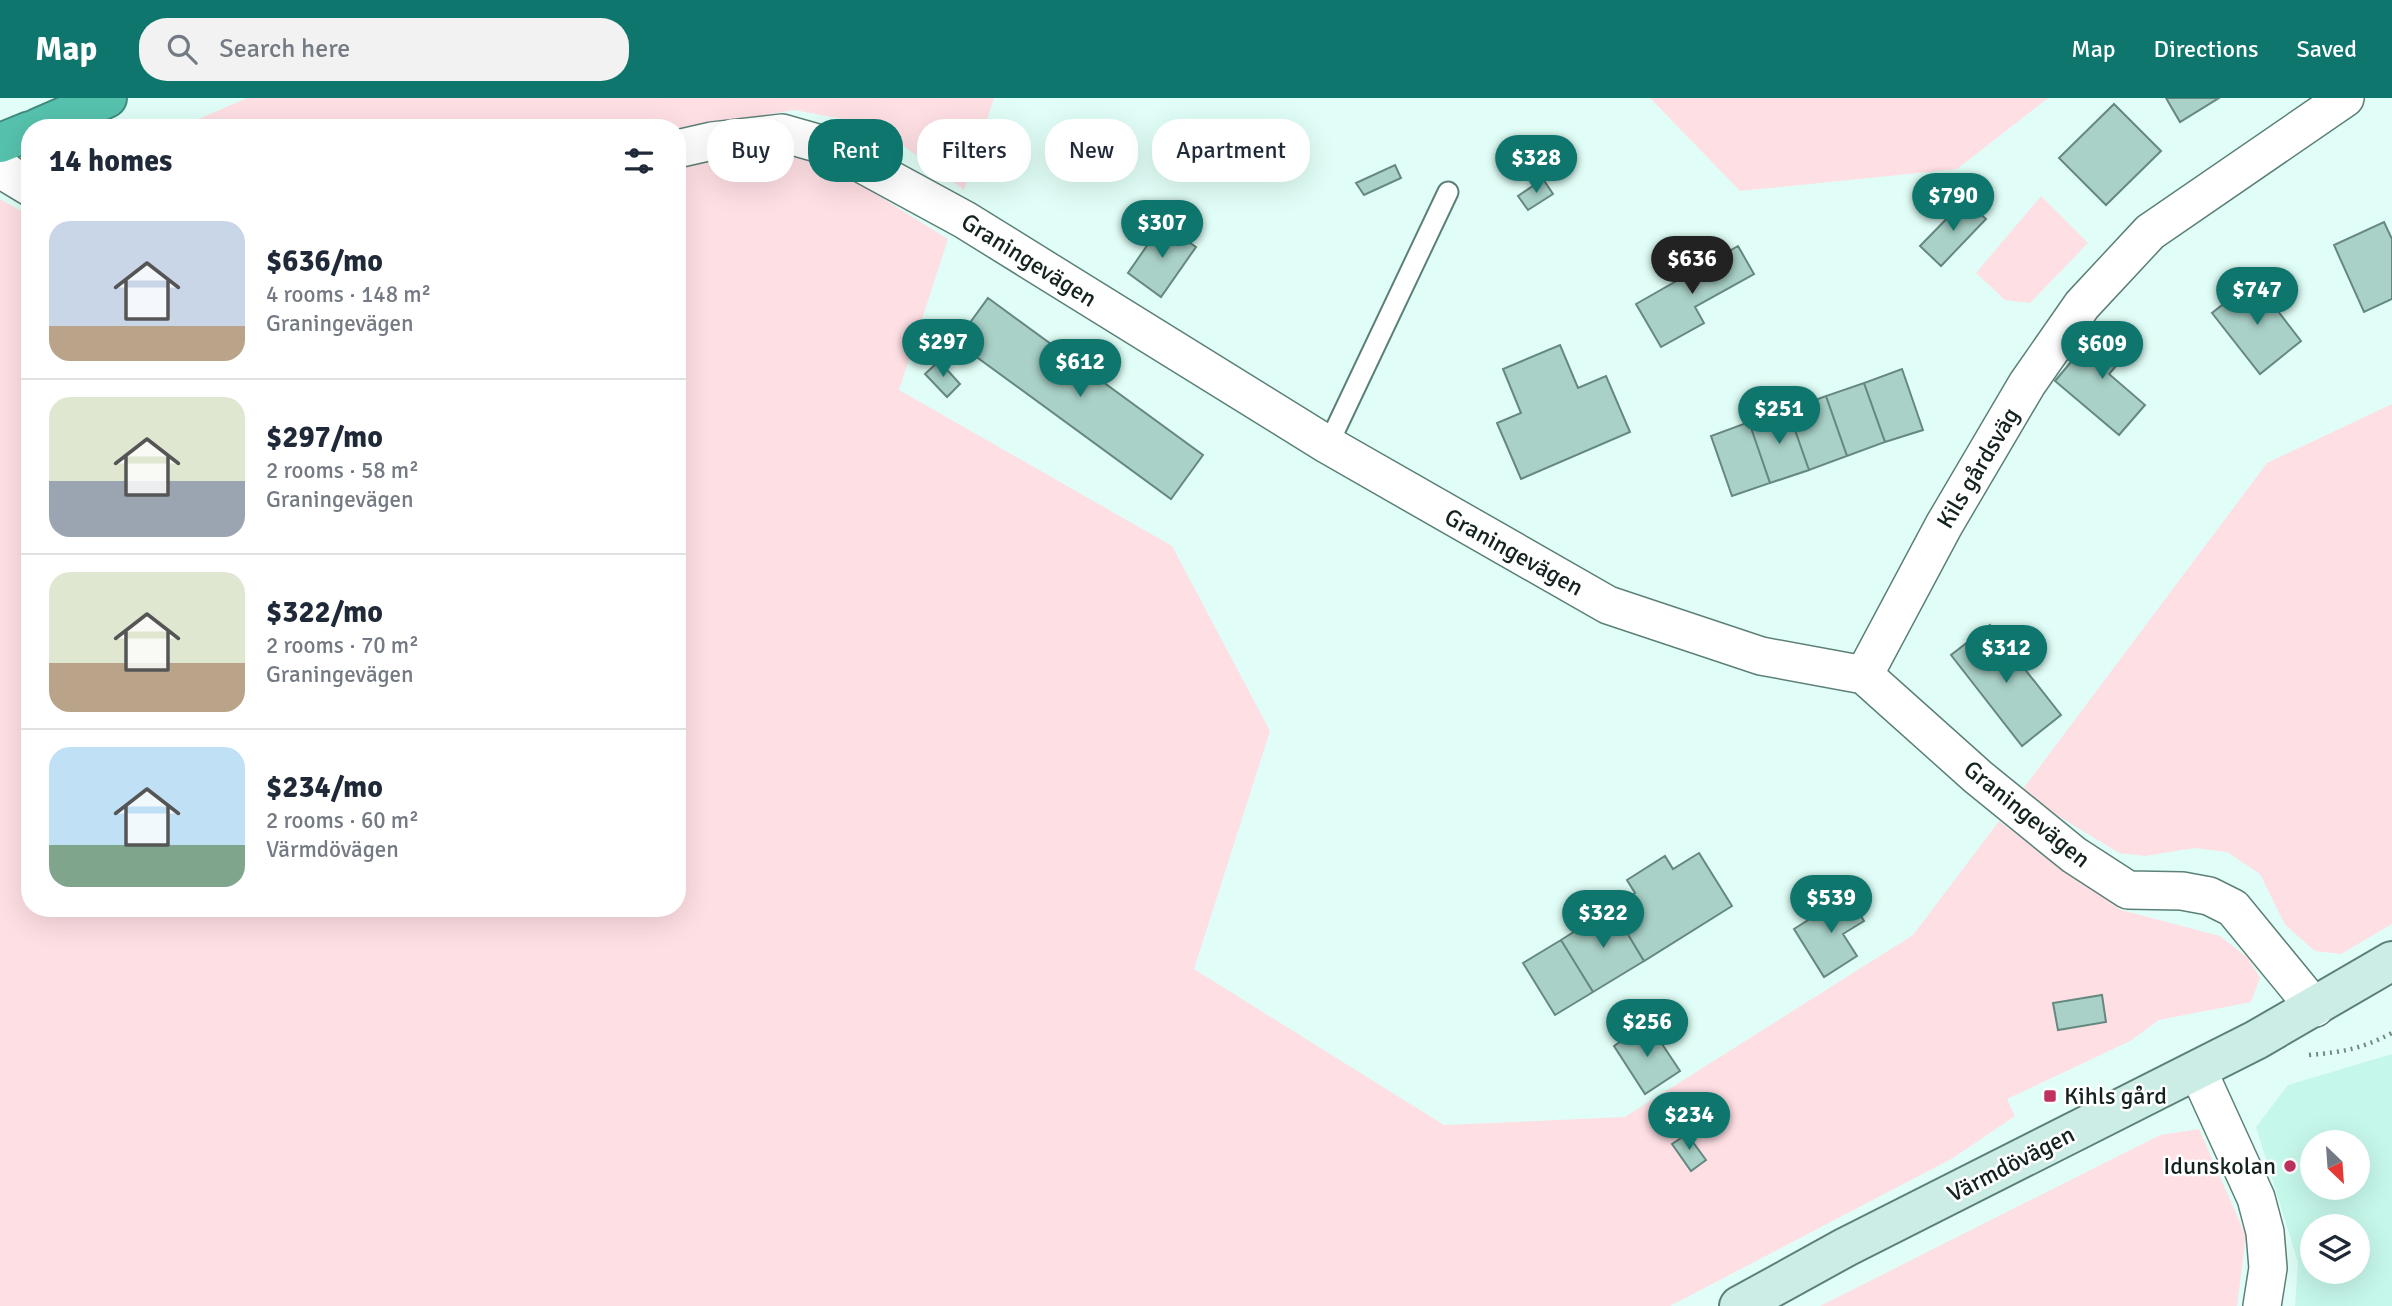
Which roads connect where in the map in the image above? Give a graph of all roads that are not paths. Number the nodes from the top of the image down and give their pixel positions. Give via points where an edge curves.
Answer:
1 (107, 98) edge
2 (2345, 98) edge
3 (58, 119) edge
4 (21, 135) edge
5 (0, 143) edge
6 (686, 147) edge
7 (0, 167) edge
8 (21, 182) edge
9 (1448, 192) dead end
10 (1328, 445) junction
11 (1864, 675) junction
12 (2392, 961) edge
13 (2315, 1008) junction
14 (2198, 1071) junction
15 (1739, 1306) edge
16 (2262, 1306) edge

1 - 3 highway
2 - 11 street, Kils gårdsväg via 2150,232 2081,305 2027,384 1944,524
4 - 5 highway
6 - 10 street, Graningevägen via 782,133 831,147 965,220
7 - 8 street
9 - 10 lane
10 - 11 street, Graningevägen via 1608,605 1761,656
11 - 13 street, Graningevägen via 1978,778 2074,855 2128,890 2182,891 2209,896 2233,908
12 - 13 main road, Värmdövägen
13 - 14 main road, Värmdövägen
14 - 15 main road, Värmdövägen via 1846,1247
14 - 16 street via 2256,1198 2268,1269

